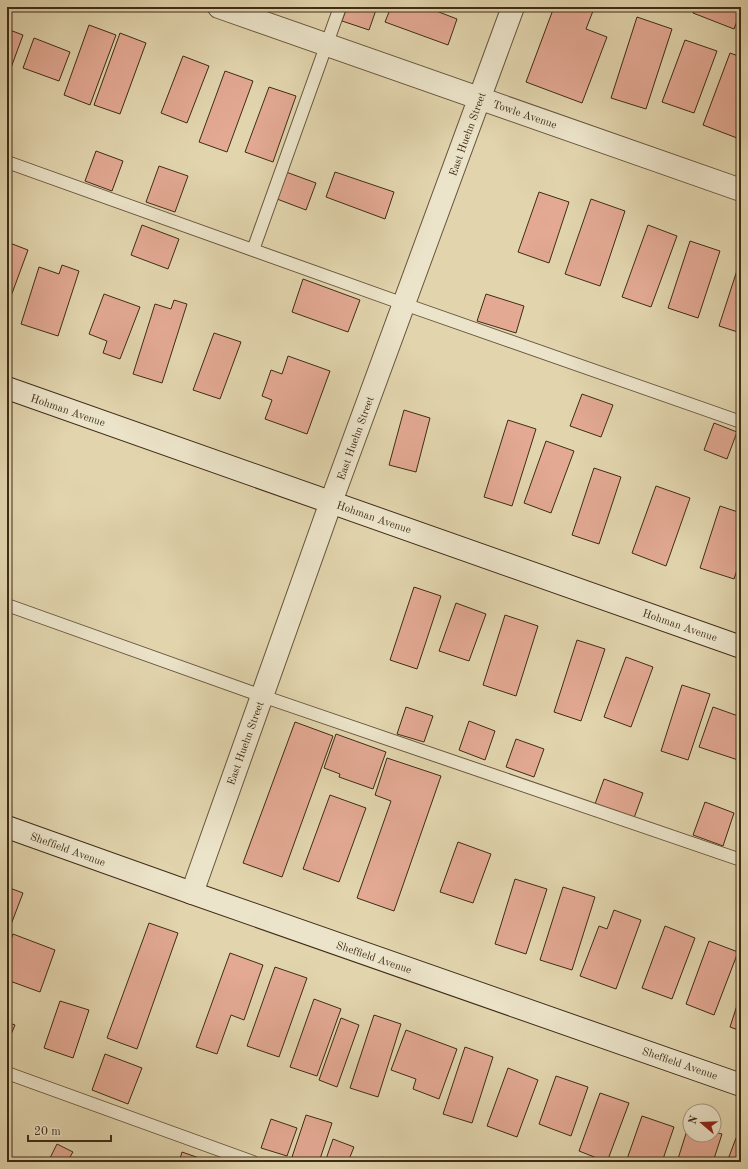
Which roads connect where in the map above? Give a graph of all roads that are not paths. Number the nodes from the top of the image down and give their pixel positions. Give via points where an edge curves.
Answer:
1 (219, 7) edge
2 (340, 7) edge
3 (513, 7) edge
4 (326, 44) junction
5 (480, 98) junction
6 (7, 162) edge
7 (741, 190) edge
8 (253, 250) junction
9 (404, 304) junction
10 (7, 388) edge
11 (741, 422) edge
12 (331, 502) junction
13 (7, 605) edge
14 (741, 647) edge
15 (262, 696) junction
16 (7, 827) edge
17 (741, 860) edge
18 (192, 893) junction
19 (7, 1073) edge
20 (741, 1085) edge
21 (253, 1162) edge

1 - 4 street, Towle Avenue
2 - 4 lane
3 - 5 street, East Huehn Street
4 - 5 street, Towle Avenue
4 - 8 lane
5 - 7 street, Towle Avenue
5 - 9 street, East Huehn Street
6 - 8 lane
8 - 9 lane
9 - 11 lane
9 - 12 street, East Huehn Street
10 - 12 street, Hohman Avenue
12 - 14 street, Hohman Avenue
12 - 15 street, East Huehn Street
13 - 15 lane
15 - 17 lane
15 - 18 street, East Huehn Street
16 - 18 street, Sheffield Avenue
18 - 20 street, Sheffield Avenue
19 - 21 lane

